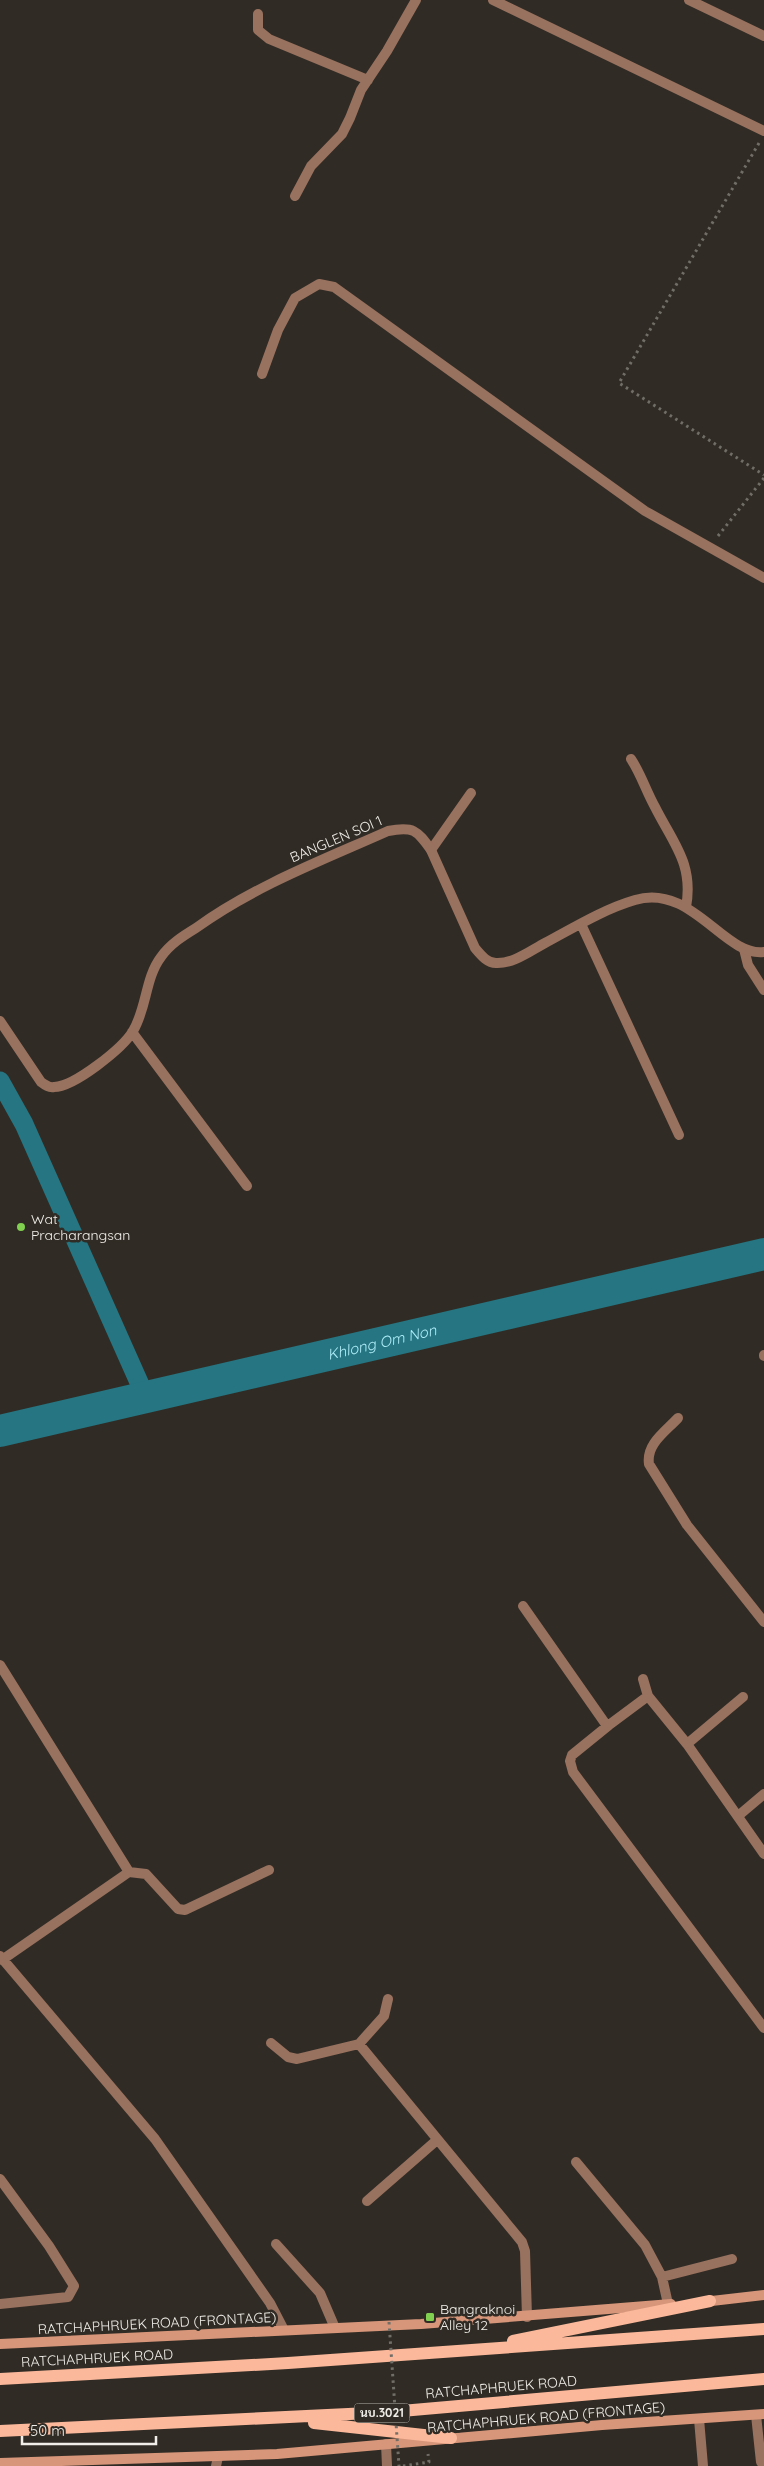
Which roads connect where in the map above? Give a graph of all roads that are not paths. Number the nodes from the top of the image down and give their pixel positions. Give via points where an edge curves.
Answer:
1 (416, 0) edge
2 (493, 0) edge
3 (688, 0) edge
4 (258, 14) dead end
5 (764, 36) edge
6 (368, 80) junction
7 (764, 131) edge
8 (295, 196) dead end
9 (262, 374) dead end
10 (764, 578) edge
11 (631, 759) dead end
12 (471, 794) dead end
13 (431, 850) junction
14 (686, 908) junction
15 (581, 924) junction
16 (744, 949) junction
17 (764, 952) edge
18 (764, 990) edge
19 (0, 1021) edge
20 (132, 1032) junction
21 (679, 1135) dead end
22 (247, 1186) dead end
23 (678, 1418) dead end
24 (523, 1606) dead end
25 (764, 1622) edge
26 (0, 1665) edge
27 (642, 1680) dead end
28 (648, 1696) junction
29 (743, 1697) dead end
30 (607, 1726) junction
31 (687, 1744) junction
32 (764, 1794) edge
33 (738, 1816) junction
34 (764, 1854) edge
35 (268, 1870) dead end
36 (129, 1872) junction
37 (1, 1958) edge
38 (388, 1998) dead end
39 (764, 2028) edge
40 (271, 2043) dead end
41 (359, 2044) junction
42 (436, 2140) junction
43 (576, 2162) dead end
44 (0, 2178) edge
45 (367, 2201) dead end
46 (276, 2244) dead end
47 (732, 2259) dead end
48 (662, 2277) junction
49 (764, 2295) edge
50 (710, 2301) junction
51 (0, 2304) edge
52 (668, 2304) junction
53 (527, 2317) junction
54 (336, 2328) junction
55 (764, 2329) edge
56 (284, 2330) junction
57 (0, 2344) edge
58 (461, 2351) junction
59 (0, 2379) edge
60 (764, 2379) edge
61 (760, 2414) edge
62 (280, 2419) junction
63 (699, 2419) junction
64 (0, 2431) edge
65 (451, 2438) junction
66 (386, 2444) junction
67 (217, 2461) edge
68 (0, 2462) edge
69 (760, 2463) edge
70 (387, 2466) edge
71 (703, 2466) edge

1 - 6 street
2 - 7 street
3 - 5 street
4 - 6 street via 258,30 269,39
6 - 8 street via 342,134 311,166
9 - 10 street via 278,330 295,298 319,284 334,287 645,511
11 - 14 street via 682,855 689,882
12 - 13 street
13 - 15 street, BANGLEN SOI 1 via 475,948 483,958 494,963 509,962
13 - 20 street, BANGLEN SOI 1 via 414,829 388,831 290,874 220,910 171,945 160,958 151,977 142,1014
14 - 15 street, BANGLEN SOI 1 via 671,900 636,900
14 - 16 street, BANGLEN SOI 1
15 - 21 street
16 - 17 street, BANGLEN SOI 1
16 - 18 street via 748,964
19 - 20 street, BANGLEN SOI 1 via 34,1074 46,1086 55,1088 101,1062
20 - 22 street
23 - 25 street via 651,1445 647,1453 648,1464 687,1525
24 - 30 street
26 - 36 street
27 - 28 street
28 - 30 street
28 - 31 street
29 - 31 street
30 - 39 street via 572,1755 570,1761 574,1772
31 - 33 street
32 - 33 street
33 - 34 street
35 - 36 street via 185,1910 178,1909 146,1874
36 - 37 street
37 - 56 street via 155,2139 270,2303
38 - 41 street via 384,2016
40 - 41 street via 288,2057 297,2059
41 - 42 street
42 - 45 street
42 - 53 street via 522,2242
43 - 48 street via 634,2230
44 - 51 street via 74,2286 68,2297
46 - 54 street via 320,2293
47 - 48 street
48 - 52 street
49 - 50 main road, RATCHAPHRUEK ROAD (FRONTAGE)
50 - 52 main road, RATCHAPHRUEK ROAD (FRONTAGE)
50 - 58 main road
52 - 53 main road, RATCHAPHRUEK ROAD (FRONTAGE)
53 - 54 main road, RATCHAPHRUEK ROAD (FRONTAGE)
54 - 56 main road, RATCHAPHRUEK ROAD (FRONTAGE)
55 - 58 main road, RATCHAPHRUEK ROAD
56 - 57 main road, RATCHAPHRUEK ROAD (FRONTAGE)
58 - 59 main road, RATCHAPHRUEK ROAD
60 - 62 main road, RATCHAPHRUEK ROAD / นบ.3021
61 - 63 main road, RATCHAPHRUEK ROAD (FRONTAGE) / นบ.3021
61 - 69 street
62 - 64 main road, RATCHAPHRUEK ROAD / นบ.3021
62 - 65 main road
63 - 65 main road, RATCHAPHRUEK ROAD (FRONTAGE) / นบ.3021
63 - 71 street
65 - 66 main road, RATCHAPHRUEK ROAD (FRONTAGE) / นบ.3021
66 - 67 main road, RATCHAPHRUEK ROAD (FRONTAGE) / นบ.3021
66 - 70 street
67 - 68 main road, RATCHAPHRUEK ROAD (FRONTAGE) / นบ.3021

